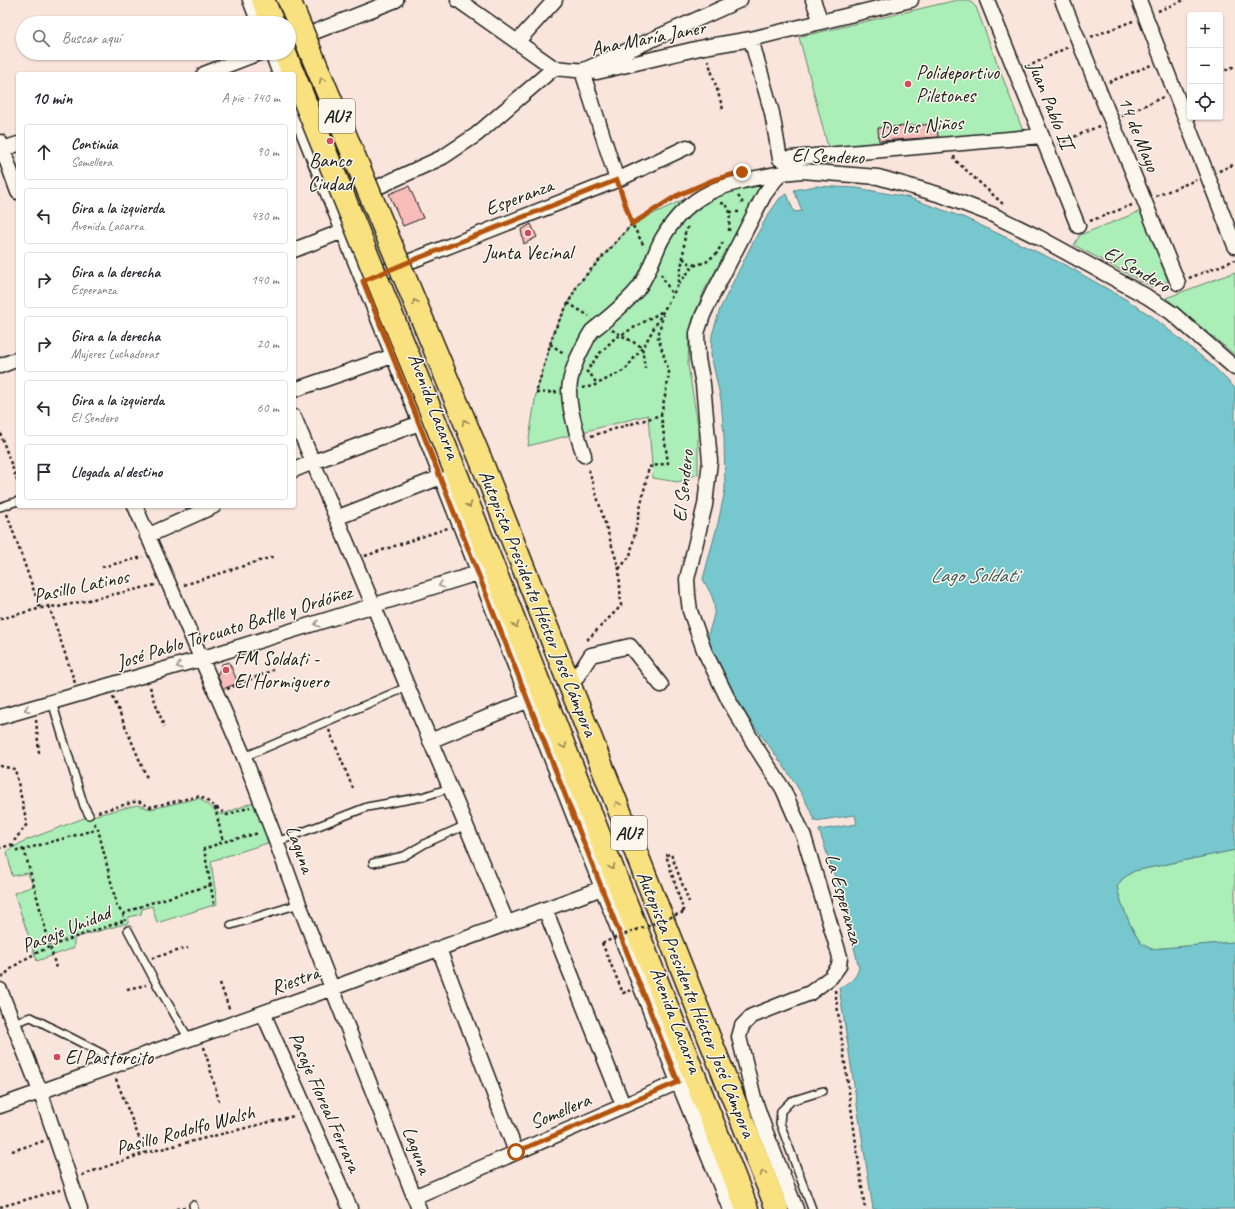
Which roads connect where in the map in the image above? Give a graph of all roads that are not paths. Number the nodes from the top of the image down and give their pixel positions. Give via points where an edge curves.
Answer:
1 (250, 0) edge
2 (263, 0) edge
3 (289, 0) edge
4 (396, 0) edge
5 (458, 0) edge
6 (555, 0) edge
7 (740, 0) edge
8 (813, 0) edge
9 (911, 0) edge
10 (987, 0) edge
11 (1062, 0) edge
12 (1139, 0) edge
13 (256, 16) edge
14 (270, 16) edge
15 (296, 16) edge
16 (296, 17) edge
17 (821, 22) junction
18 (296, 39) edge
19 (752, 39) junction
20 (517, 42) junction
21 (241, 60) edge
22 (275, 60) edge
23 (288, 60) edge
24 (554, 68) junction
25 (582, 71) junction
26 (209, 72) edge
27 (279, 72) edge
28 (293, 72) edge
29 (296, 80) edge
30 (296, 114) edge
31 (1042, 136) junction
32 (16, 144) edge
33 (1, 147) edge
34 (687, 147) dead end
35 (782, 173) junction
36 (617, 180) junction
37 (16, 187) edge
38 (333, 208) junction
39 (1078, 226) dead end
40 (343, 231) junction
41 (1235, 246) edge
42 (296, 249) edge
43 (363, 281) junction
44 (1178, 283) dead end
45 (394, 356) junction
46 (16, 360) edge
47 (0, 366) edge
48 (1235, 368) edge
49 (296, 389) edge
50 (296, 421) edge
51 (420, 423) junction
52 (584, 456) road end
53 (313, 462) junction
54 (296, 469) edge
55 (447, 472) junction
56 (16, 502) edge
57 (2, 506) edge
58 (136, 508) edge
59 (210, 508) edge
60 (336, 518) junction
61 (147, 536) junction
62 (478, 573) junction
63 (373, 606) junction
64 (690, 611) joint
65 (200, 660) junction
66 (662, 685) dead end
67 (570, 686) junction
68 (408, 687) junction
69 (528, 700) junction
70 (52, 702) junction
71 (0, 717) edge
72 (430, 741) junction
73 (244, 757) junction
74 (450, 788) junction
75 (89, 815) road end
76 (466, 825) junction
77 (274, 836) junction
78 (373, 863) dead end
79 (602, 888) junction
80 (299, 904) junction
81 (545, 909) junction
82 (507, 923) junction
83 (231, 925) dead end
84 (128, 930) road end
85 (439, 949) junction
86 (333, 988) junction
87 (0, 990) edge
88 (263, 1013) junction
89 (13, 1023) junction
90 (195, 1037) junction
91 (112, 1067) junction
92 (678, 1082) junction
93 (823, 1090) dead end
94 (40, 1091) junction
95 (623, 1105) junction
96 (0, 1106) edge
97 (516, 1152) junction
98 (416, 1203) edge
99 (350, 1208) dead end
100 (80, 1209) edge
101 (730, 1209) edge
102 (747, 1209) edge
103 (777, 1209) edge
104 (796, 1209) edge
105 (812, 1209) edge

1 - 13 street
2 - 14 highway
15 -> 3 highway, Autopista Presidente Héctor José Cámpora / AU7, bridge
4 - 18 street
5 - 20 street
6 - 20 street
7 - 25 street
8 - 17 street
9 - 17 street, Ana María Janer
10 - 31 street, Juan Pablo II
11 - 44 street, 14 de Mayo
12 - 41 street
67 -> 16 highway, Autopista Presidente Héctor José Cámpora / AU7, bridge via 480,458
17 - 19 street, Ana María Janer
19 - 25 street, Ana María Janer via 704,47 597,72
19 - 31 street, De los Niños via 772,113 780,159
20 - 24 street
21 - 26 street
22 - 27 street
23 - 28 highway, Autopista Presidente Héctor José Cámpora / AU7
24 - 25 street, Ana María Janer
24 - 38 street via 476,135 443,157
25 - 36 street
29 - 55 highway, Autopista Presidente Héctor José Cámpora / AU7, bridge
30 - 38 street, Avenida Lacarra
31 - 39 street, Juan Pablo II
32 - 33 street
33 - 37 street
34 - 36 street, Esperanza
35 - 48 street, El Sendero via 802,171 878,177 940,195 990,214 1146,296 1172,313
35 - 52 street via 725,186 693,202 664,237 636,292 591,332 576,360 573,390 572,409
35 - 64 street, El Sendero via 764,195 714,292 697,333 696,346 703,384 710,461 705,505 687,579
36 - 43 street, Esperanza
38 - 40 street, Avenida Lacarra
40 - 42 street
40 - 43 street, Avenida Lacarra
43 - 45 street, Avenida Lacarra
45 - 49 street
45 - 51 street, Avenida Lacarra
46 - 47 street
50 - 53 street
51 - 53 street
51 - 55 street, Avenida Lacarra
53 - 54 street
53 - 60 street
55 - 60 street
55 - 62 street, Avenida Lacarra via 459,524
55 -> 102 highway, Autopista Presidente Héctor José Cámpora / AU7
56 - 57 lane
58 - 61 street, Laguna
59 - 61 street
60 - 63 street
61 - 65 street, Laguna
62 -> 63 street, José Pablo Torcuato Batlle y Ordóñez
62 - 69 street, Avenida Lacarra
63 -> 65 street, José Pablo Torcuato Batlle y Ordóñez
63 - 68 street
64 - 104 street, La Esperanza via 704,650 729,701 783,789 804,837 840,957 839,966 831,977 810,993 752,1016 742,1026 739,1037 754,1098
65 -> 70 street, José Pablo Torcuato Batlle y Ordóñez
65 - 73 street, Laguna
66 - 67 street via 630,646 590,655
103 -> 67 highway, Autopista Presidente Héctor José Cámpora / AU7
68 - 72 street
68 - 73 lane
69 - 72 street
69 - 79 street, Avenida Lacarra
70 -> 71 street, José Pablo Torcuato Batlle y Ordóñez
70 - 75 lane
72 - 74 street
73 - 77 street, Laguna
74 - 76 street
74 - 77 lane via 422,797 367,807
76 - 78 lane via 404,856
76 - 82 street
77 - 80 street, Laguna
79 - 81 street, Riestra
79 - 92 street, Avenida Lacarra
80 - 83 lane
80 - 86 street, Laguna
81 - 82 street, Riestra
81 - 95 street
82 - 85 street, Riestra
84 - 90 lane via 156,983
85 - 86 street, Riestra
85 - 97 street
86 - 88 street, Riestra
86 - 98 street, Laguna
87 - 89 street
88 - 90 street, Riestra
88 - 99 street, Pasaje Floreal Ferrara
89 - 91 lane via 31,1017 103,1054
89 - 94 street
90 - 91 street, Riestra
91 - 94 street, Riestra
92 - 95 street, Somellera
92 - 101 street, Avenida Lacarra
93 - 105 lane via 791,1101 781,1111 780,1123
94 - 96 street, Riestra
94 - 100 street
95 - 97 street, Somellera
97 - 98 street, Somellera

